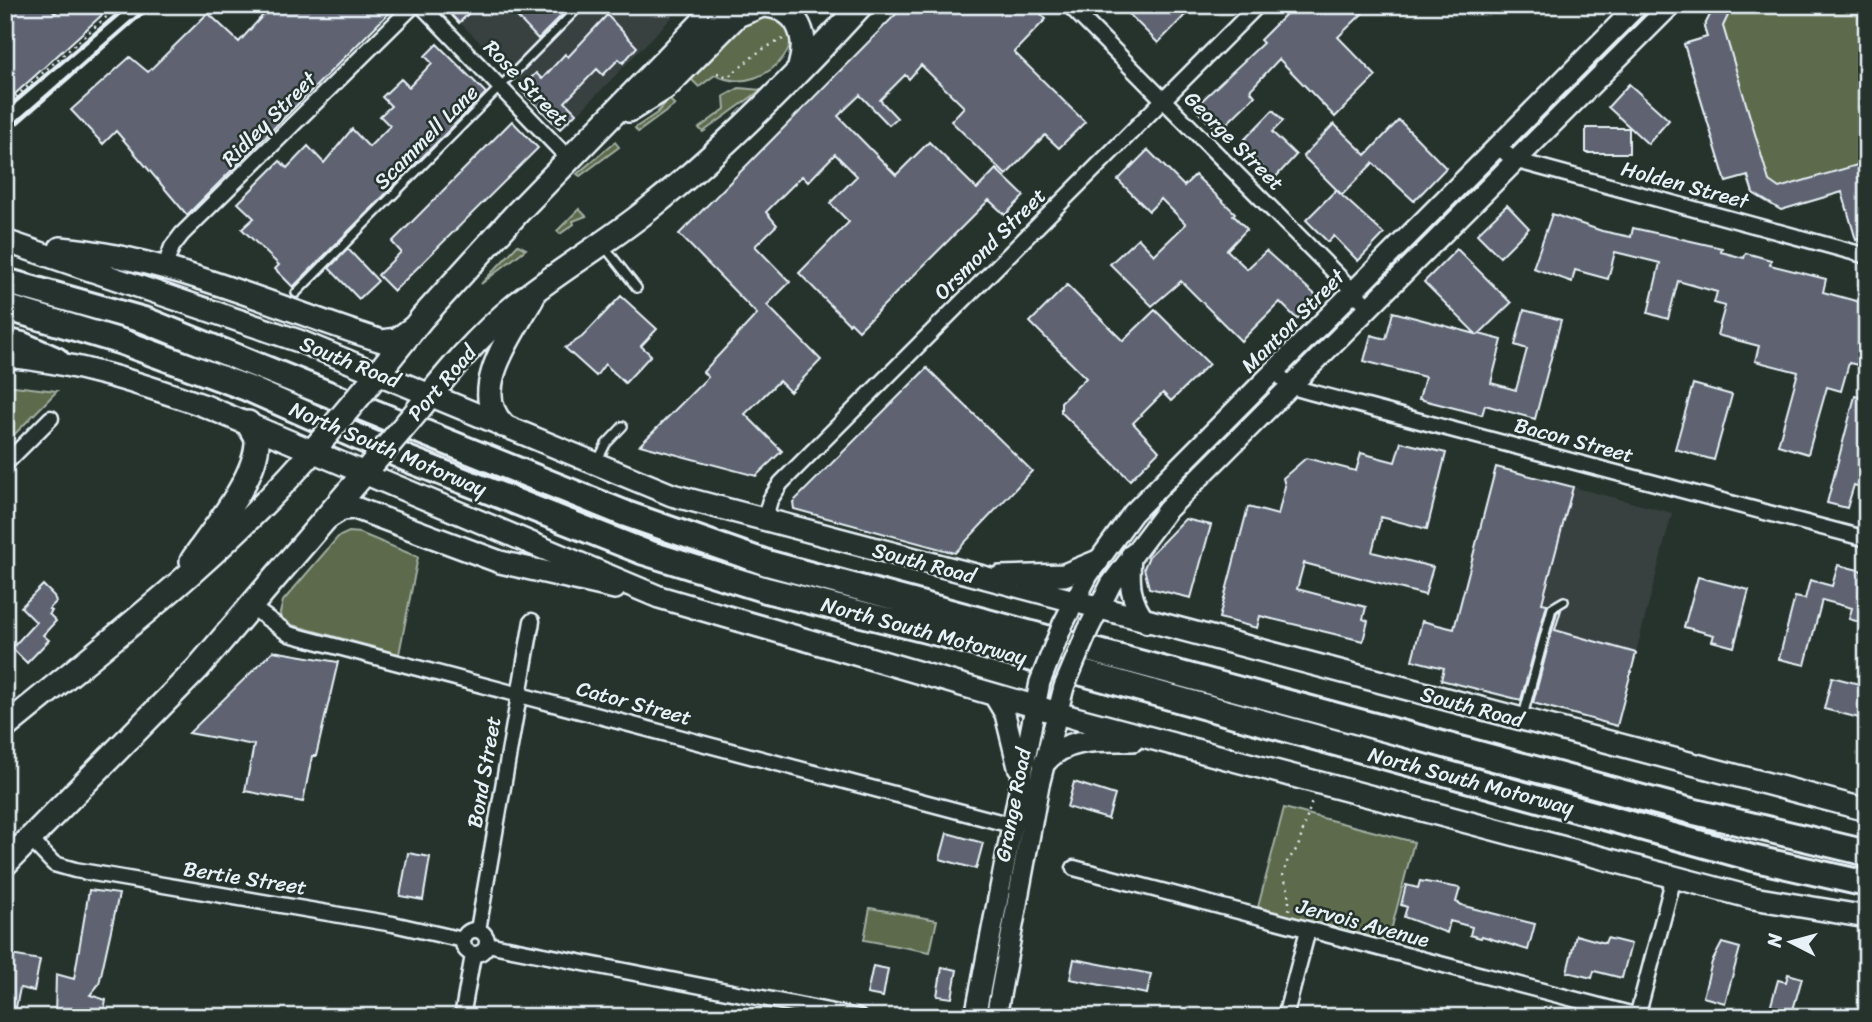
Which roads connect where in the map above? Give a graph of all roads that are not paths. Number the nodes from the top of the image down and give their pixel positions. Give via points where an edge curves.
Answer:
1 (414, 5) edge
2 (421, 5) edge
3 (581, 5) edge
4 (719, 5) edge
5 (763, 5) edge
6 (861, 5) edge
7 (1069, 5) edge
8 (1258, 5) edge
9 (1638, 5) edge
10 (1671, 5) edge
11 (800, 68) junction
12 (500, 87) junction
13 (1163, 100) junction
14 (603, 126) junction
15 (1497, 146) junction
16 (570, 160) junction
17 (1514, 160) junction
18 (5, 241) edge
19 (602, 243) junction
20 (27, 247) junction
21 (1867, 256) edge
22 (164, 270) junction
23 (5, 281) edge
24 (637, 288) dead end
25 (537, 289) junction
26 (1355, 291) junction
27 (296, 293) dead end
28 (5, 307) edge
29 (1369, 307) junction
30 (422, 318) junction
31 (5, 341) edge
32 (5, 356) edge
33 (55, 360) junction
34 (1276, 371) junction
35 (371, 381) junction
36 (1289, 386) junction
37 (424, 402) junction
38 (51, 418) dead end
39 (248, 423) junction
40 (503, 425) junction
41 (623, 426) dead end
42 (318, 445) junction
43 (5, 464) edge
44 (595, 465) junction
45 (369, 468) junction
46 (326, 519) junction
47 (764, 521) junction
48 (1867, 539) edge
49 (1131, 554) junction
50 (1098, 561) junction
51 (977, 577) junction
52 (171, 592) junction
53 (659, 597) junction
54 (1564, 601) dead end
55 (1074, 603) junction
56 (253, 608) junction
57 (1097, 609) junction
58 (532, 621) dead end
59 (1147, 623) junction
60 (519, 694) junction
61 (993, 694) junction
62 (1034, 705) junction
63 (1056, 712) junction
64 (1522, 720) junction
65 (5, 727) edge
66 (1159, 740) junction
67 (1044, 763) junction
68 (1020, 775) junction
69 (1867, 810) edge
70 (1011, 825) junction
71 (30, 840) junction
72 (1867, 853) edge
73 (5, 864) edge
74 (1074, 868) dead end
75 (1674, 877) junction
76 (1867, 884) edge
77 (1867, 917) edge
78 (478, 930) junction
79 (1308, 930) junction
80 (463, 940) junction
81 (487, 944) junction
82 (473, 955) junction
83 (1639, 1016) edge
84 (462, 1017) edge
85 (859, 1017) edge
86 (975, 1017) edge
87 (996, 1017) edge
88 (1285, 1017) edge

1 - 22 street, Ridley Street via 182,233
2 - 12 street, Rose Street
3 - 12 lane, Scammell Lane
4 - 14 highway
5 - 11 highway via 782,9 800,26
5 - 14 highway via 737,15 666,87
6 - 11 highway, Port Road
7 - 13 street, George Street
8 - 13 street, Orsmond Street
9 - 15 main road, Manton Street
10 - 17 main road, Manton Street
11 - 19 highway, Port Road via 682,181
12 - 16 street, Rose Street
12 - 27 lane, Scammell Lane
13 - 26 street, George Street
13 - 47 street, Orsmond Street via 780,483 769,500
14 - 16 highway
15 - 17 street, Holden Street
15 - 26 main road, Manton Street
16 - 30 highway
17 - 21 street, Holden Street
17 - 29 main road, Manton Street
18 - 20 main road, South Road
19 - 24 lane
19 - 25 highway, Port Road
20 - 22 main road via 90,252
20 - 35 main road, South Road via 263,327
22 - 30 main road via 382,341 401,338
23 - 72 highway, North South Motorway via 147,321 626,514 767,563 1678,808
25 - 37 highway, Port Road via 498,320
25 - 40 highway via 489,384 490,407
26 - 29 street, George Street
26 - 34 main road, Manton Street
28 - 76 highway, North South Motorway via 247,388 554,518 766,590 942,634 1756,859
29 - 36 main road, Manton Street
30 - 35 highway
31 - 33 highway
32 - 33 main road
33 - 39 main road via 134,381
34 - 36 street
34 - 50 main road, Manton Street via 1139,507
35 - 37 main road, South Road
35 - 42 highway, bridge
36 - 48 street, Bacon Street
36 - 49 main road, Manton Street via 1167,510
37 - 40 main road, South Road
37 - 45 highway, Port Road, bridge
38 - 43 street
39 - 42 main road
39 - 52 highway via 257,442 250,467
40 - 44 main road, South Road
41 - 44 lane
42 - 45 main road
42 - 52 highway via 236,533
44 - 47 main road, South Road via 672,495
45 - 46 highway, Port Road
45 - 53 main road
46 - 53 main road via 342,509 355,508 500,562
46 - 56 highway, Port Road
47 - 51 main road, South Road
49 - 57 main road, Manton Street
49 - 59 main road via 1131,594
50 - 51 main road via 1064,575
50 - 55 main road, Manton Street
51 - 55 main road, South Road
52 - 65 highway
53 - 61 main road
54 - 64 lane via 1552,608
55 - 57 main road, South Road
55 - 62 main road, Manton Street, bridge
56 - 60 street, Cator Street via 289,634
56 - 71 highway, Port Road
57 - 59 main road, South Road
57 - 63 main road, Grange Road, bridge
58 - 60 street, Bond Street
59 - 64 main road, South Road
60 - 70 street, Cator Street
60 - 78 street, Bond Street
61 - 62 main road
61 - 68 main road via 1005,714
62 - 63 main road
62 - 68 main road, Grange Road
63 - 66 main road
63 - 67 main road, Grange Road
64 - 69 main road, South Road
66 - 67 main road via 1070,744
66 - 75 main road
67 - 87 main road, Grange Road
68 - 70 main road, Grange Road
70 - 86 main road, Grange Road
71 - 73 highway, Port Road
71 - 80 street, Bertie Street via 54,864 75,870
74 - 79 street, Jervois Avenue
75 - 77 main road via 1753,898
75 - 83 street
78 - 80 street via 467,932
78 - 81 street
79 - 83 street, Jervois Avenue
79 - 88 street
80 - 82 street via 466,951
81 - 82 street
81 - 85 street
82 - 84 street

